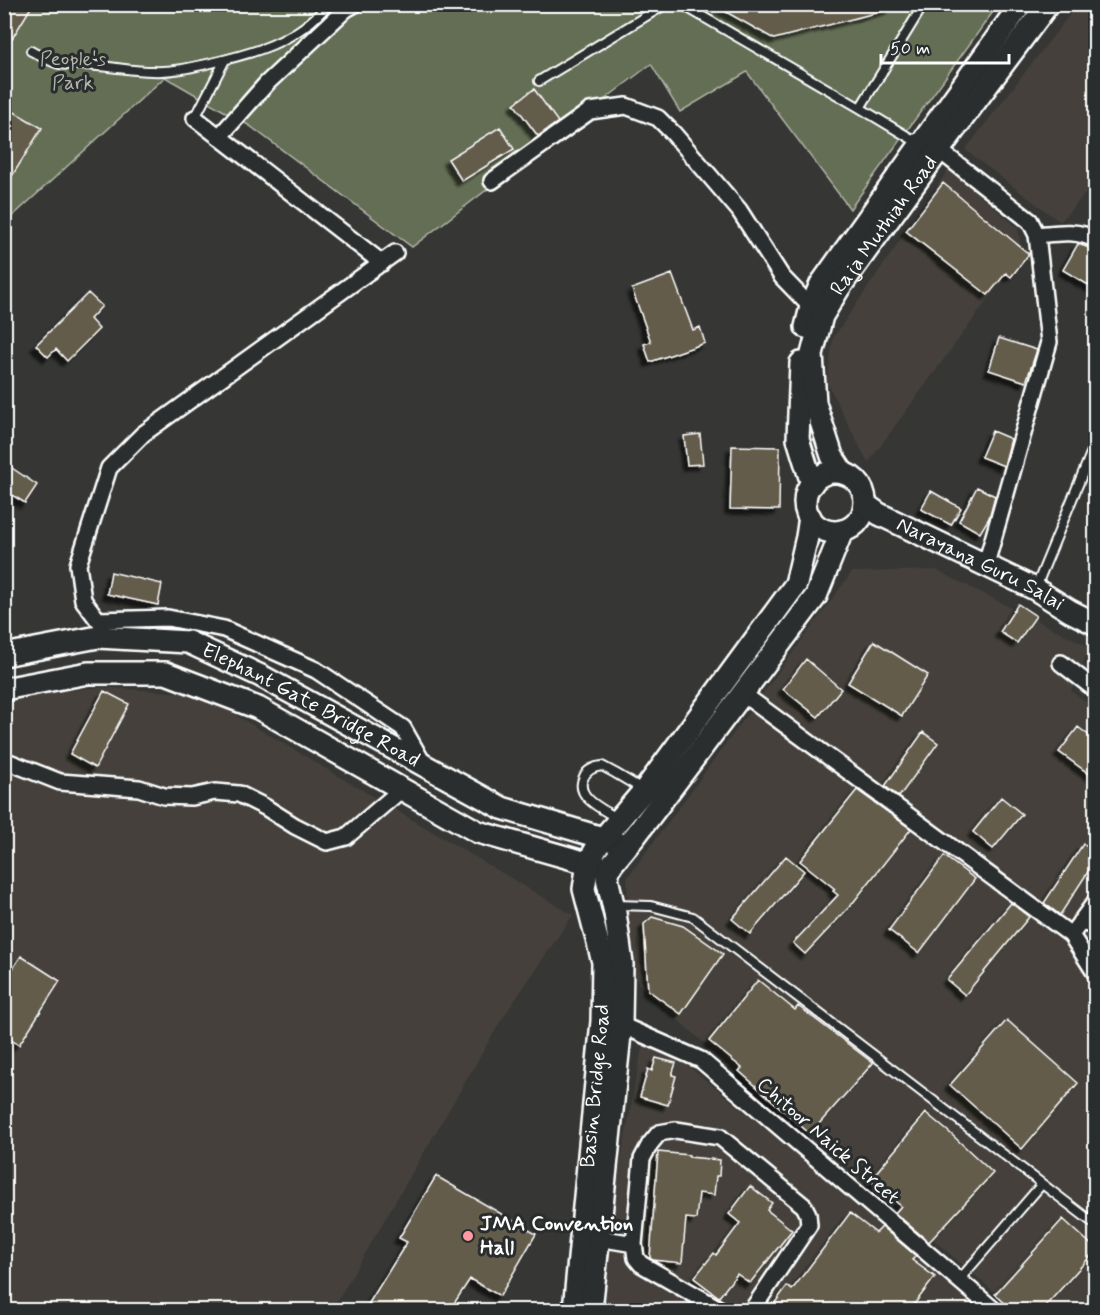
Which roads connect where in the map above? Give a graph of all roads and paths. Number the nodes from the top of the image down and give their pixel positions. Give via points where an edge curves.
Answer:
1 (328, 4) edge
2 (355, 4) edge
3 (666, 4) edge
4 (681, 4) edge
5 (924, 4) edge
6 (1021, 4) edge
7 (1048, 4) edge
8 (31, 51) dead end
9 (225, 60) junction
10 (539, 81) dead end
11 (860, 108) junction
12 (195, 118) joint
13 (220, 136) junction
14 (931, 145) junction
15 (492, 181) dead end
16 (1036, 236) junction
17 (1095, 240) edge
18 (395, 254) dead end
19 (382, 263) junction
20 (816, 311) junction
21 (1095, 441) edge
22 (843, 473) junction
23 (812, 484) junction
24 (865, 504) junction
25 (810, 517) junction
26 (842, 531) junction
27 (986, 564) junction
28 (1035, 589) junction
29 (1095, 624) edge
30 (4, 655) edge
31 (1061, 663) dead end
32 (4, 688) edge
33 (1095, 690) edge
34 (743, 694) junction
35 (4, 760) edge
36 (424, 765) junction
37 (402, 789) junction
38 (644, 790) junction
39 (612, 828) junction
40 (627, 846) junction
41 (588, 863) junction
42 (609, 869) junction
43 (1095, 901) edge
44 (613, 905) junction
45 (1080, 922) junction
46 (1095, 927) edge
47 (1071, 935) junction
48 (1095, 974) edge
49 (621, 1024) junction
50 (1042, 1184) junction
51 (1095, 1225) edge
52 (599, 1238) junction
53 (634, 1244) junction
54 (959, 1280) junction
55 (574, 1311) edge
56 (591, 1311) edge
57 (721, 1311) edge
58 (752, 1311) edge
59 (994, 1311) edge

1 - 9 lane via 292,36
2 - 13 street via 267,83
3 - 10 lane
4 - 11 lane
5 - 11 lane
6 - 14 main road, Raja Muthiah Road
7 - 14 main road, Raja Muthiah Road
8 - 9 lane via 61,64 153,71
9 - 12 lane
11 - 14 lane via 910,138
12 - 13 street
13 - 19 street
14 - 16 street via 1030,222
14 - 20 main road, Raja Muthiah Road via 821,284
15 - 20 street via 590,111 626,106 658,118 739,210 782,277
16 - 17 street via 1067,232
16 - 27 street via 1049,342
18 - 19 street
19 - 36 street via 143,434 109,468 78,565 83,600 98,620 168,618 224,629 316,670 402,728
20 - 22 main road, Raja Muthiah Road via 812,354 815,403 832,456
20 - 23 main road, Raja Muthiah Road via 804,334 798,439
21 - 28 lane
22 - 23 main road via 826,473
22 - 24 main road via 860,485
23 - 25 main road via 806,500
24 - 26 main road via 858,522
24 - 27 main road, Narayana Guru Salai
25 - 26 main road via 827,531
25 - 38 main road via 796,584
26 - 34 main road via 816,596
27 - 28 main road, Narayana Guru Salai
28 - 29 main road, Narayana Guru Salai
30 - 36 main road, Elephant Gate Bridge Road via 98,637 188,642 261,676
31 - 33 street
32 - 37 main road, Elephant Gate Bridge Road via 88,673 166,673 258,708
34 - 40 main road
34 - 47 street
35 - 37 street via 60,782 139,788 164,796 239,794 327,842 346,837
36 - 39 main road, Elephant Gate Bridge Road via 502,808 558,824
37 - 41 main road, Elephant Gate Bridge Road via 478,832
38 - 39 main road
38 - 39 lane via 602,766 589,770 583,777 584,792
39 - 40 main road, Elephant Gate Bridge Road
39 - 41 main road
40 - 42 main road
41 - 42 main road, Elephant Gate Bridge Road
41 - 55 main road, Basin Bridge Road via 584,889 603,962 602,1021
42 - 44 main road
43 - 45 street
44 - 49 main road via 622,964
44 - 50 lane via 651,906 693,917
45 - 46 street
45 - 47 street
47 - 48 street
49 - 52 main road
49 - 54 street, Chitoor Naick Street via 701,1060
50 - 51 lane
50 - 54 lane
52 - 53 street
52 - 56 main road
53 - 57 street via 641,1264
53 - 58 street via 642,1159 659,1133 676,1130 720,1137 804,1206 808,1214 809,1225
54 - 59 street, Chitoor Naick Street

